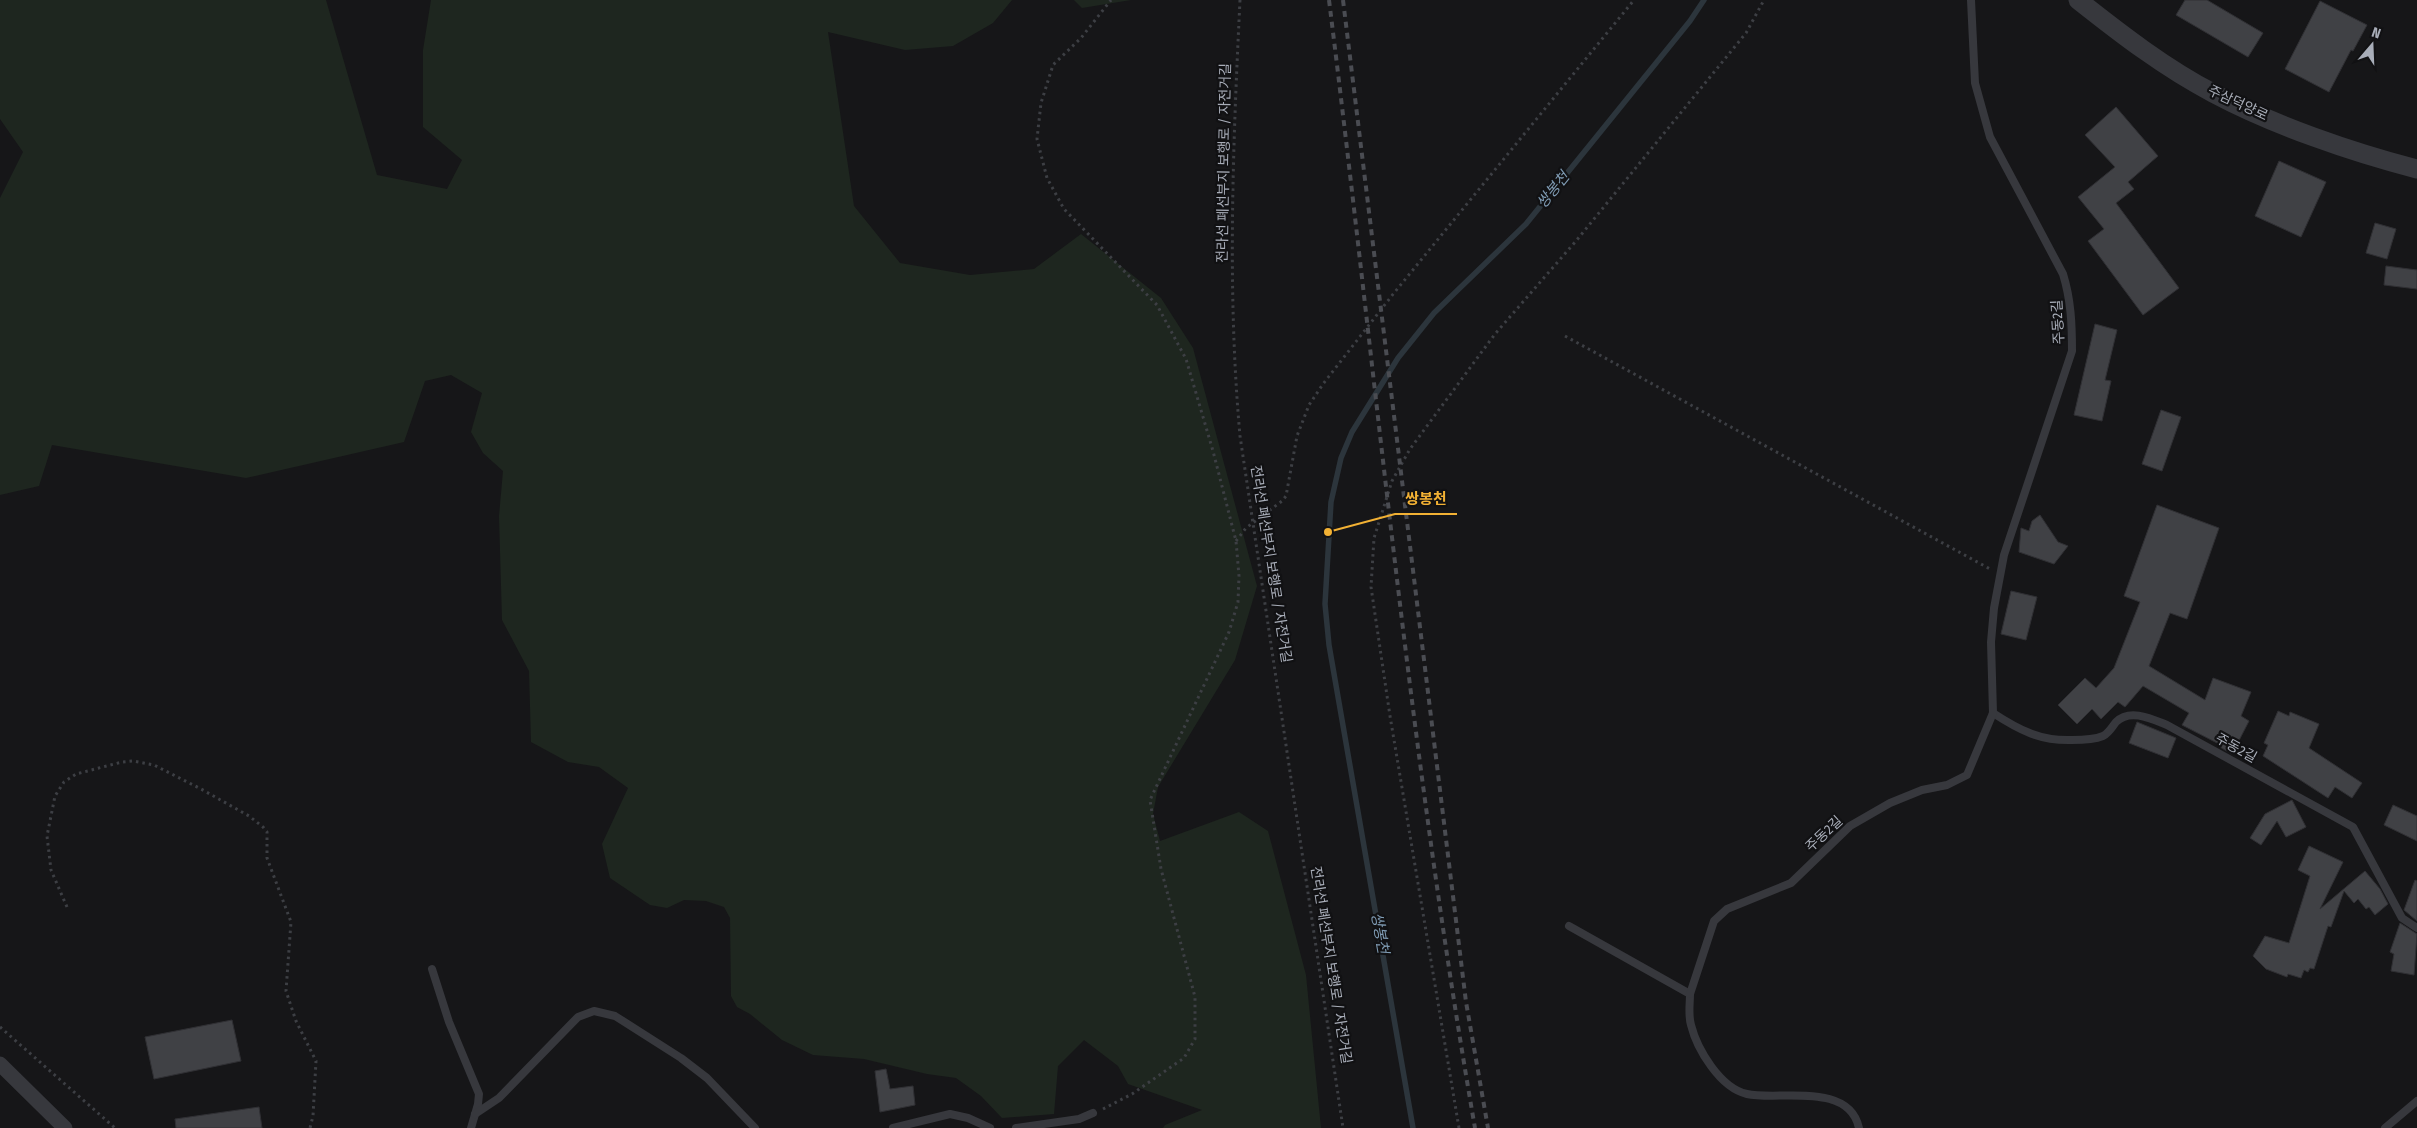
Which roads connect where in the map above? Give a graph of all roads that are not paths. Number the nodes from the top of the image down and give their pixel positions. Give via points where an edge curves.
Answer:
1 (1971, 0) edge
2 (2078, 0) edge
3 (2417, 169) edge
4 (1993, 713) junction
5 (1569, 926) dead end
6 (2417, 928) edge
7 (432, 968) dead end
8 (1690, 994) junction
9 (0, 1064) edge
10 (2417, 1101) edge
11 (1093, 1113) road end
12 (475, 1114) junction
13 (65, 1128) edge
14 (471, 1128) edge
15 (755, 1128) edge
16 (893, 1128) edge
17 (990, 1128) edge
18 (1016, 1128) edge
19 (1859, 1128) edge
20 (2384, 1128) edge

1 - 4 lane, 주동2길 via 1973,61 1981,110 1990,137 2063,274 2072,322 2072,351 1999,574 1991,642
2 - 3 street, 주삼덕양로 via 2176,72 2213,93 2329,141
4 - 6 lane, 주동2길 via 2029,734 2050,739 2096,738 2105,735 2117,721 2132,716 2167,725 2353,827 2400,914
4 - 8 lane, 주동2길 via 1967,775 1947,785 1904,796 1874,812 1850,826 1790,883 1719,915 1714,921
5 - 8 lane
7 - 12 lane via 449,1022 478,1094
8 - 19 lane, 주동2길 via 1690,1024 1708,1060 1729,1084 1747,1094 1798,1094 1826,1099 1845,1107 1857,1120
9 - 13 street
10 - 20 lane
11 - 18 lane via 1078,1119
12 - 14 lane
12 - 15 lane via 499,1098 578,1017 594,1011 615,1016 681,1058 706,1078
16 - 17 lane via 950,1114

